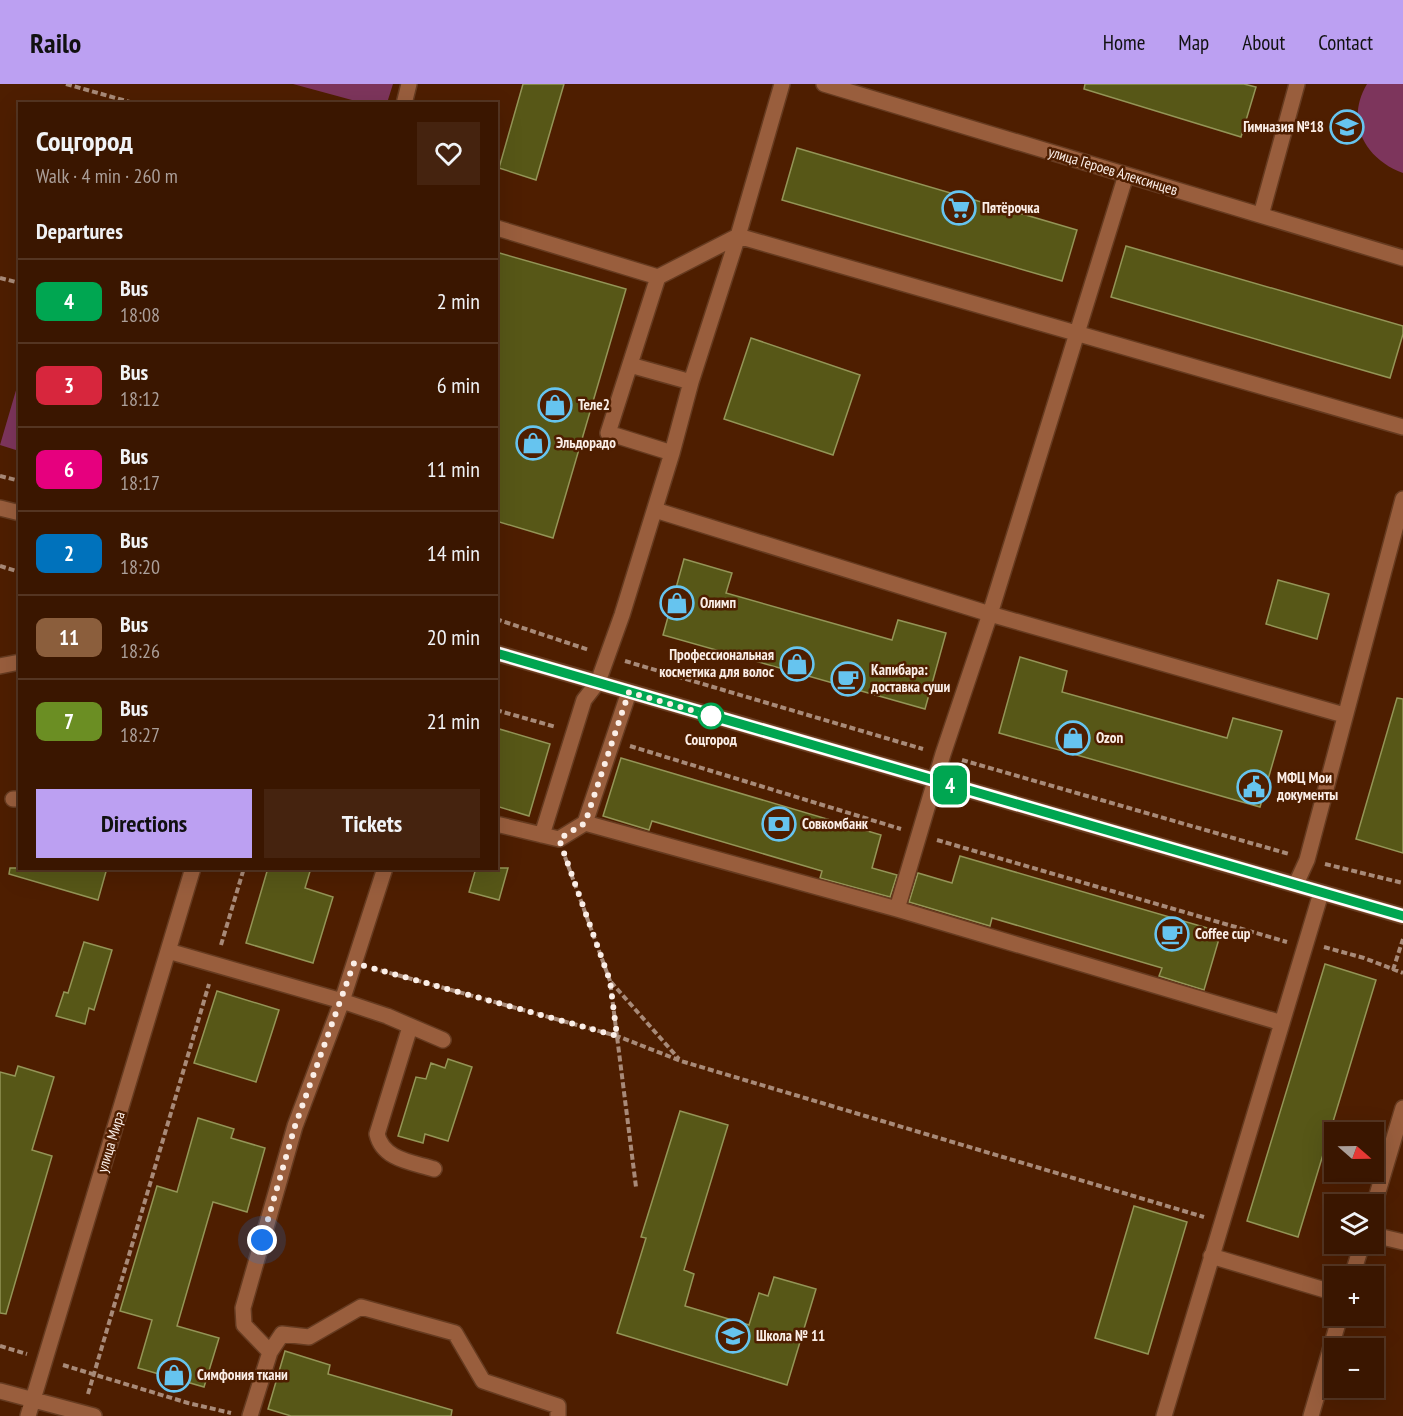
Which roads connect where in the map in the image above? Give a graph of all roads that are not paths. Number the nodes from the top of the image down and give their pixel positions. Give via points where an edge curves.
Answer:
1 (410, 84) edge
2 (782, 84) edge
3 (824, 84) edge
4 (1297, 84) edge
5 (405, 102) edge
6 (1126, 175) junction
7 (1261, 215) junction
8 (498, 228) edge
9 (738, 236) junction
10 (1403, 258) edge
11 (658, 277) junction
12 (1077, 332) junction
13 (630, 365) junction
14 (691, 382) junction
15 (1403, 427) edge
16 (672, 453) junction
17 (1403, 499) edge
18 (0, 508) edge
19 (655, 510) junction
20 (18, 512) edge
21 (990, 614) junction
22 (498, 654) edge
23 (18, 662) edge
24 (0, 666) edge
25 (598, 682) junction
26 (629, 692) junction
27 (1344, 715) junction
28 (936, 781) junction
29 (585, 823) junction
30 (498, 824) edge
31 (542, 835) junction
32 (192, 870) edge
33 (384, 870) edge
34 (1296, 884) junction
35 (1321, 892) junction
36 (897, 909) junction
37 (1403, 916) edge
38 (168, 951) junction
39 (342, 1001) junction
40 (1282, 1023) junction
41 (410, 1027) junction
42 (443, 1040) dead end
43 (1403, 1108) edge
44 (434, 1169) dead end
45 (1377, 1194) edge
46 (1384, 1237) edge
47 (1403, 1242) edge
48 (1211, 1256) junction
49 (1324, 1290) edge
50 (1338, 1326) edge
51 (270, 1352) junction
52 (0, 1391) edge
53 (33, 1400) junction
54 (88, 1414) edge
55 (28, 1416) edge
56 (250, 1416) edge
57 (558, 1416) edge
58 (1164, 1416) edge
59 (1311, 1416) edge

1 - 5 street
2 - 9 street
3 - 6 street, улица Героев Алексинцев
4 - 7 street
6 - 7 street, улица Героев Алексинцев
6 - 12 street
7 - 10 street, улица Героев Алексинцев
8 - 11 street
9 - 11 street
9 - 12 street
9 - 14 street
11 - 13 street
12 - 15 street
12 - 21 street
13 - 14 street
13 - 16 street via 608,433
14 - 16 street
16 - 19 street
17 - 27 street
18 - 20 street
19 - 21 street
19 - 25 street
21 - 27 street
21 - 28 street
22 - 25 street
23 - 24 street
25 - 26 street
25 - 31 street via 585,700
26 - 28 street
26 - 29 street
27 - 34 street via 1306,860
28 - 34 street
28 - 36 street
29 - 31 street via 559,839
29 - 36 street
30 - 31 street
32 - 38 street, улица Мира
33 - 39 street
34 - 35 street
35 - 37 street
35 - 40 street
36 - 40 street
38 - 39 street
38 - 53 street, улица Мира
39 - 41 street
39 - 51 street via 295,1126 243,1308 244,1325
40 - 48 street
41 - 42 street
41 - 44 street via 377,1134 379,1144 387,1152
43 - 45 street
46 - 47 street
48 - 49 street
48 - 58 street
50 - 59 street
51 - 56 street
51 - 57 street via 282,1334 309,1337 361,1306 455,1333 483,1381 558,1406
52 - 53 street
53 - 54 street
53 - 55 street, улица Мира

